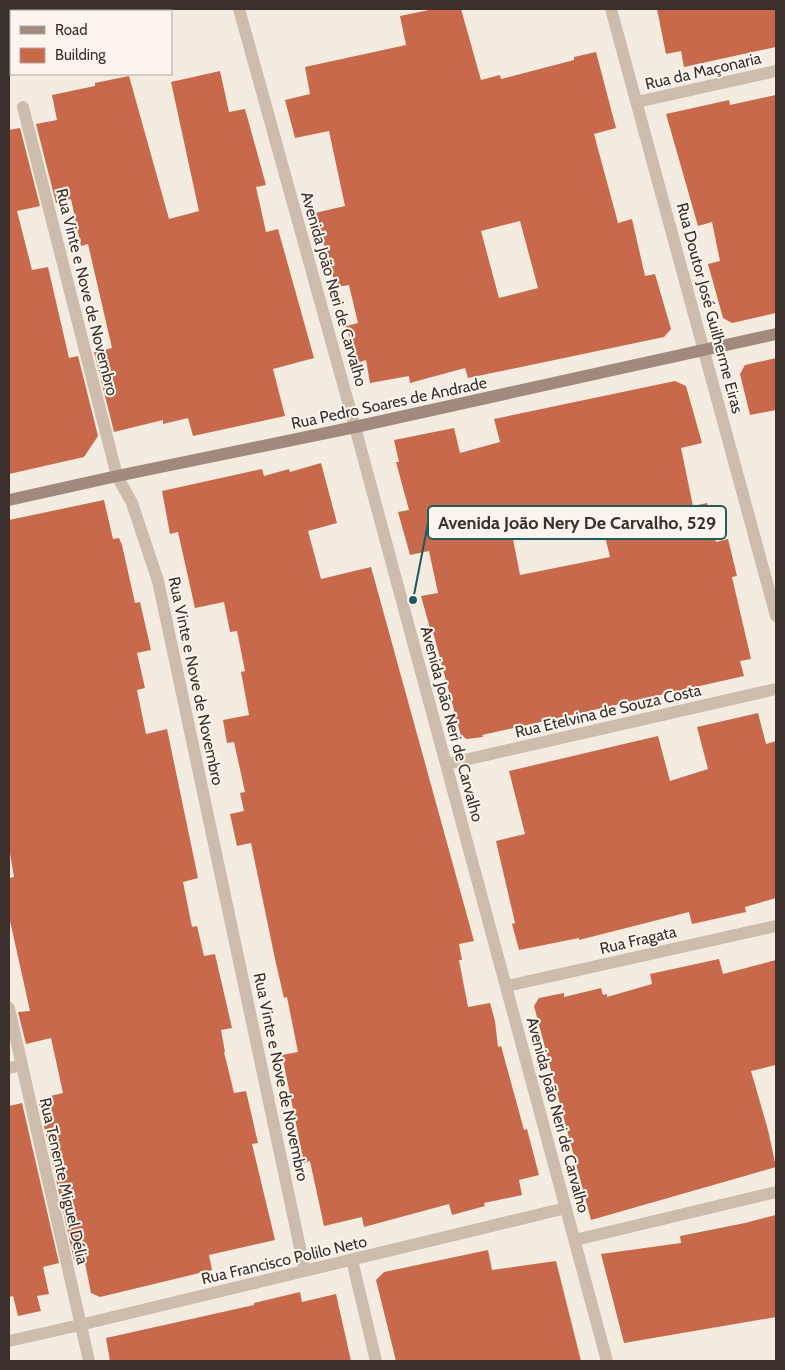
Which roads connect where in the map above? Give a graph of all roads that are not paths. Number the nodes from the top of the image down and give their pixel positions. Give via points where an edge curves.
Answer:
1 (239, 9) edge
2 (611, 9) edge
3 (776, 71) edge
4 (637, 102) junction
5 (23, 108) dead end
6 (776, 334) edge
7 (705, 350) junction
8 (355, 428) junction
9 (117, 476) junction
10 (9, 500) edge
11 (776, 616) edge
12 (776, 689) edge
13 (447, 764) junction
14 (776, 926) edge
15 (507, 986) junction
16 (9, 1008) edge
17 (22, 1065) junction
18 (9, 1068) edge
19 (776, 1192) edge
20 (566, 1208) junction
21 (575, 1240) junction
22 (352, 1260) junction
23 (305, 1271) junction
24 (80, 1325) junction
25 (9, 1341) edge
26 (89, 1361) edge
27 (376, 1361) edge
28 (607, 1361) edge

1 - 8 street, Avenida João Neri de Carvalho
2 - 4 street, Rua Doutor José Guilherme Eiras
3 - 4 street, Rua da Maçonaria
4 - 7 street, Rua Doutor José Guilherme Eiras
5 - 9 street, Rua Vinte e Nove de Novembro
6 - 7 street, Rua Pedro Soares de Andrade
7 - 8 street, Rua Pedro Soares de Andrade
7 - 11 street, Rua Doutor José Guilherme Eiras
8 - 9 street, Rua Pedro Soares de Andrade
8 - 13 street, Avenida João Neri de Carvalho
9 - 10 street, Rua Pedro Soares de Andrade
9 - 23 street, Rua Vinte e Nove de Novembro via 132,503 158,581
12 - 13 street, Rua Etelvina de Souza Costa
13 - 15 street, Avenida João Neri de Carvalho
14 - 15 street, Rua Fragata
15 - 20 street, Avenida João Neri de Carvalho
16 - 17 street, Rua Tenente Miguel Délia
17 - 18 street
17 - 24 street, Rua Tenente Miguel Délia
19 - 21 street
20 - 21 street, Avenida João Neri de Carvalho
20 - 22 street, Rua Francisco Polilo Neto
21 - 28 street, Avenida João Neri de Carvalho
22 - 23 street, Rua Francisco Polilo Neto
22 - 27 street
23 - 24 street, Rua Francisco Polilo Neto
24 - 25 street, Rua Francisco Polilo Neto
24 - 26 street, Rua Tenente Miguel Délia

